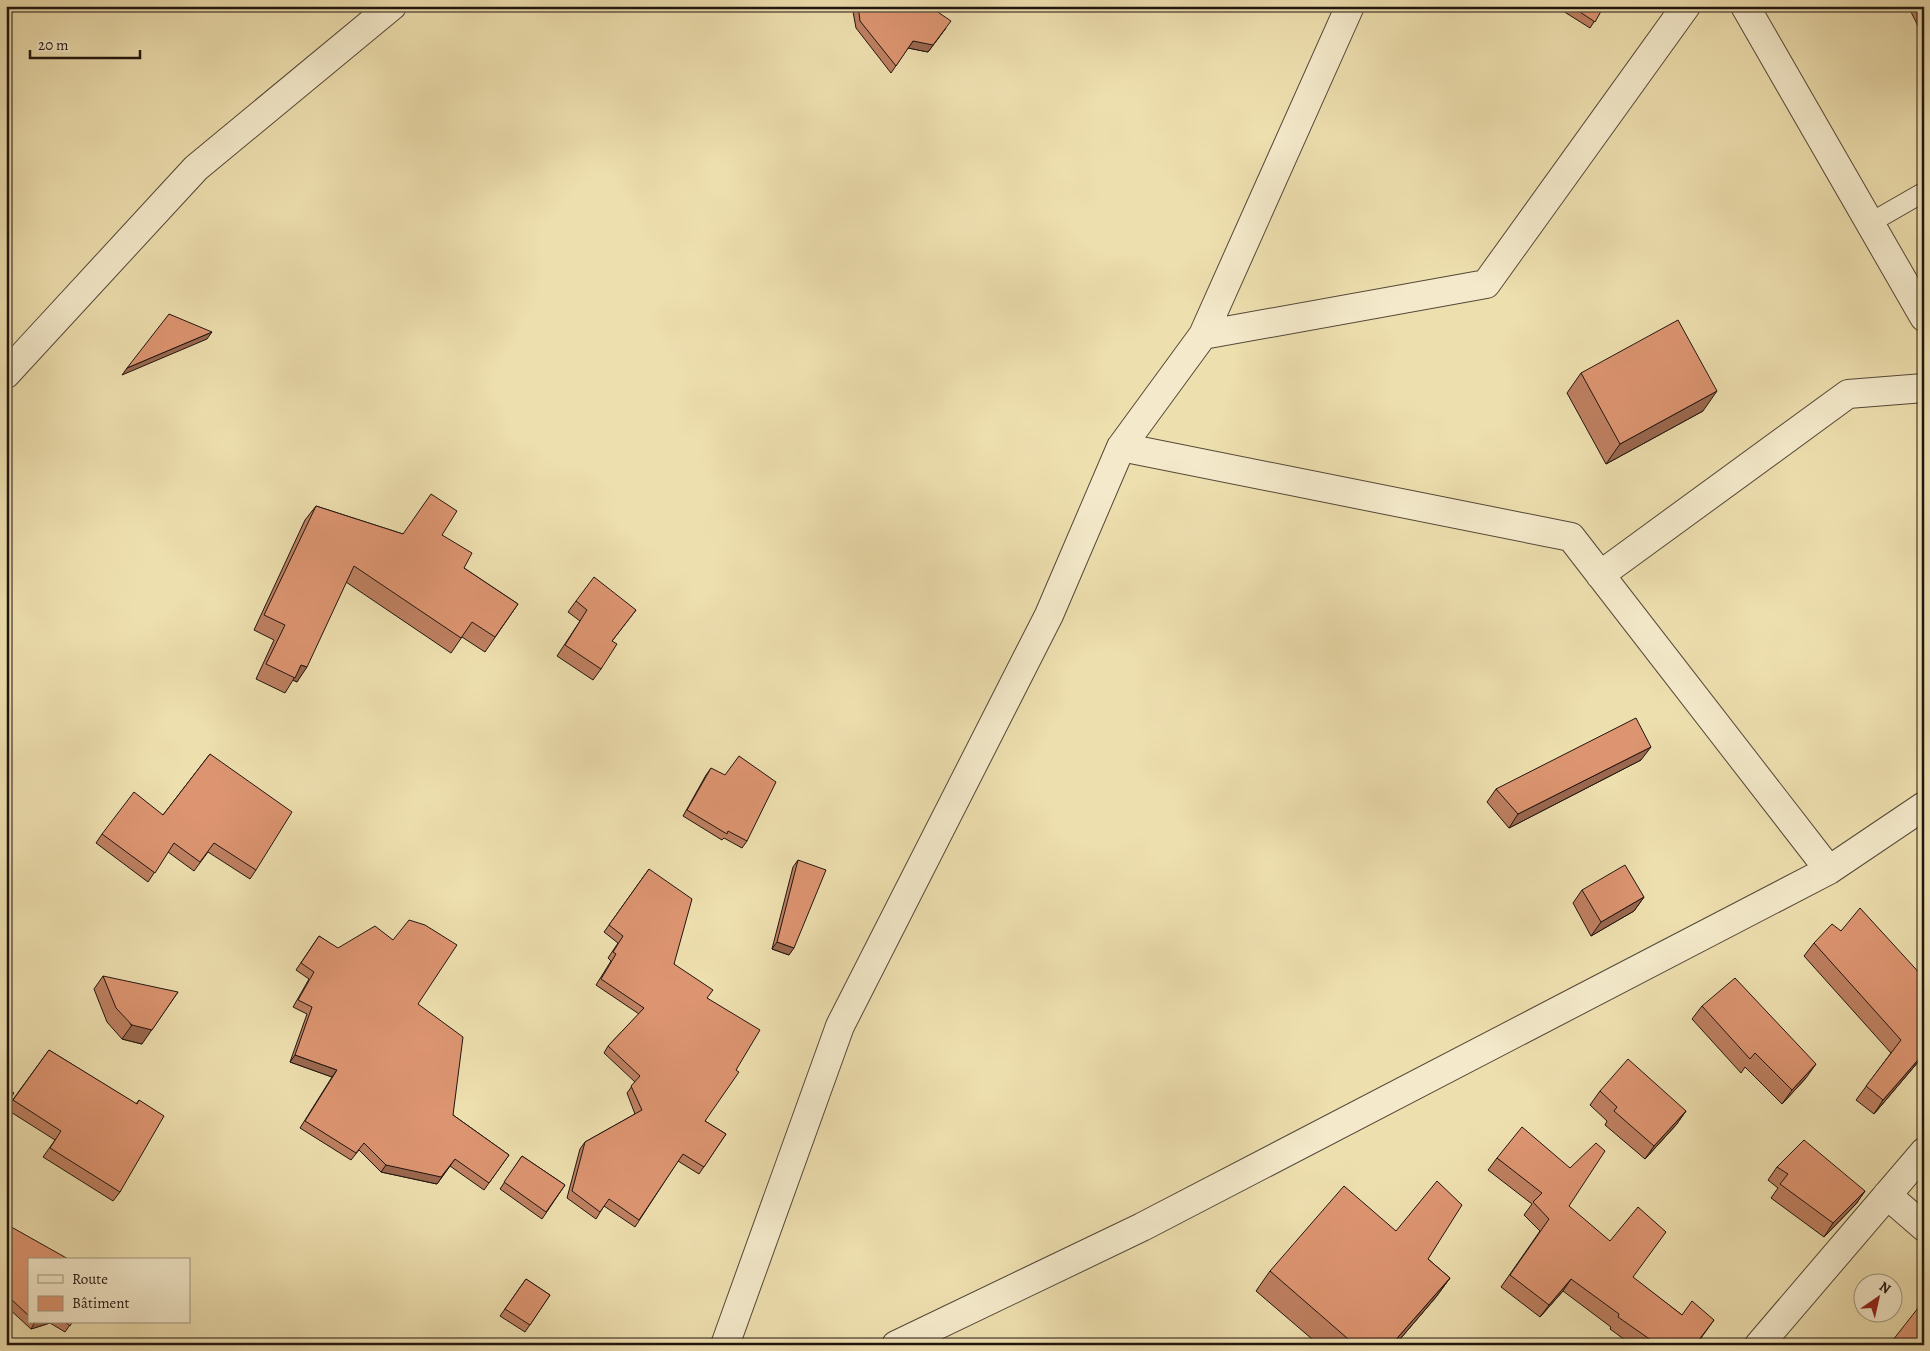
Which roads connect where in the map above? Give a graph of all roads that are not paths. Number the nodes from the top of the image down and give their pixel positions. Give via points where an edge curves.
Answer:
1 (392, 6) edge
2 (1350, 6) edge
3 (1686, 6) edge
4 (1745, 6) edge
5 (1924, 192) edge
6 (1870, 223) junction
7 (1924, 316) edge
8 (1203, 336) junction
9 (6, 374) edge
10 (1924, 388) edge
11 (1121, 448) junction
12 (1600, 575) junction
13 (1924, 806) edge
14 (1829, 870) junction
15 (1924, 1152) edge
16 (1887, 1196) junction
17 (1924, 1227) edge
18 (724, 1345) edge
19 (896, 1345) edge
20 (1760, 1345) edge

1 - 9 street via 196,168
2 - 8 street
3 - 8 street via 1486,284
4 - 6 street
5 - 6 lane
6 - 7 street
8 - 11 street
10 - 12 street via 1848,394
11 - 12 street via 1571,537
11 - 18 street via 1049,616 840,1026
12 - 14 street
13 - 14 street
14 - 19 street via 1142,1227
15 - 16 street
16 - 17 street
16 - 20 street

